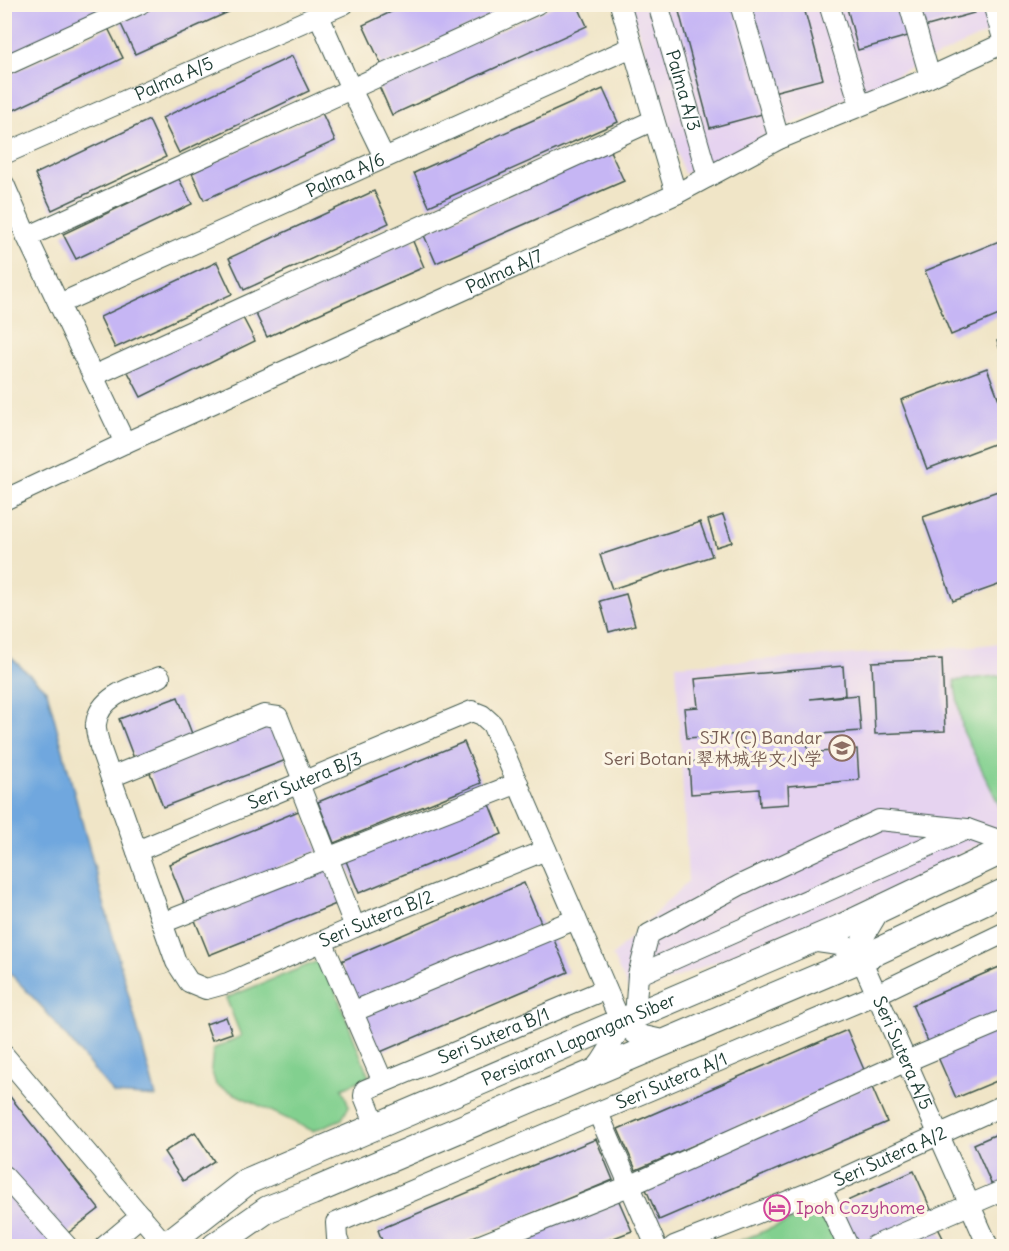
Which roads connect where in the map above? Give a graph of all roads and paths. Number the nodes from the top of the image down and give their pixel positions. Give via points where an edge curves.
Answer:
1 (140, 4) edge
2 (344, 4) edge
3 (537, 4) edge
4 (620, 4) edge
5 (658, 4) edge
6 (740, 4) edge
7 (829, 4) edge
8 (909, 4) edge
9 (993, 4) edge
10 (319, 16) junction
11 (1005, 43) edge
12 (633, 47) junction
13 (4, 66) edge
14 (930, 77) junction
15 (351, 89) junction
16 (860, 105) junction
17 (654, 120) junction
18 (779, 139) junction
19 (4, 154) edge
20 (384, 157) junction
21 (708, 177) junction
22 (4, 184) edge
23 (676, 194) junction
24 (27, 237) junction
25 (59, 304) junction
26 (93, 376) junction
27 (125, 443) junction
28 (4, 500) edge
29 (160, 677) dead end
30 (111, 777) junction
31 (301, 783) junction
32 (518, 783) junction
33 (967, 829) junction
34 (1005, 842) edge
35 (546, 850) junction
36 (1005, 850) edge
37 (137, 851) junction
38 (327, 858) junction
39 (1005, 892) edge
40 (881, 909) junction
41 (576, 920) junction
42 (162, 923) junction
43 (355, 927) junction
44 (1005, 933) edge
45 (322, 941) junction
46 (810, 941) junction
47 (861, 959) junction
48 (638, 975) junction
49 (606, 989) junction
50 (877, 994) junction
51 (352, 1012) junction
52 (628, 1019) junction
53 (1005, 1020) edge
54 (667, 1041) junction
55 (4, 1055) edge
56 (907, 1061) junction
57 (591, 1074) junction
58 (383, 1083) junction
59 (1005, 1105) edge
60 (598, 1113) junction
61 (376, 1126) junction
62 (938, 1134) junction
63 (4, 1176) edge
64 (629, 1186) junction
65 (821, 1188) junction
66 (1005, 1190) edge
67 (970, 1205) junction
68 (141, 1216) junction
69 (67, 1246) edge
70 (105, 1246) edge
71 (166, 1246) edge
72 (214, 1246) edge
73 (340, 1246) edge
74 (478, 1246) edge
75 (656, 1246) edge
76 (674, 1246) edge
77 (849, 1246) edge
78 (874, 1246) edge
79 (988, 1246) edge

1 - 13 street
2 - 10 street, Palma A/5
3 - 15 street
4 - 12 street
5 - 21 street, Palma A/3
6 - 18 street
7 - 16 street
8 - 14 street
9 - 11 street
10 - 15 street
10 - 19 street, Palma A/5
11 - 14 street, Palma A/7
12 - 17 street
12 - 20 street, Palma A/6
14 - 16 street, Palma A/7
15 - 20 street
15 - 24 street
16 - 18 street, Palma A/7
17 - 23 street
17 - 26 street
18 - 21 street, Palma A/7
20 - 25 street, Palma A/6
21 - 23 street, Palma A/7
22 - 24 street
23 - 27 street, Palma A/7
24 - 25 street
25 - 26 street
26 - 27 street
27 - 28 street, Palma A/7
29 - 30 street via 126,689 104,703 95,725
30 - 31 street via 264,715 278,717
30 - 37 street
31 - 32 street, Seri Sutera B/3 via 472,711 492,724
31 - 37 street, Seri Sutera B/3
31 - 38 street
32 - 35 street
32 - 38 street
33 - 34 street
33 - 48 street
33 - 48 street via 879,820 740,885 649,934
35 - 41 street
35 - 43 street, Seri Sutera B/2
36 - 40 main road, Persiaran Lapangan Siber
37 - 42 street
38 - 42 street
38 - 43 street
39 - 47 main road, Persiaran Lapangan Siber
40 - 46 main road, Persiaran Lapangan Siber
40 - 47 street via 862,940
41 - 49 street
41 - 51 street
42 - 45 street, Seri Sutera B/2 via 176,962 189,982 206,989
43 - 45 street, Seri Sutera B/2
44 - 50 street, Seri Sutera A/1
45 - 51 street
46 - 47 street via 846,946
46 - 52 main road, Persiaran Lapangan Siber
47 - 50 street, Seri Sutera A/5
47 - 54 main road, Persiaran Lapangan Siber
48 - 52 street
49 - 52 street
49 - 58 street, Seri Sutera B/1
50 - 56 street, Seri Sutera A/5
50 - 60 street, Seri Sutera A/1
51 - 58 street
52 - 54 street via 635,1034
52 - 57 street
52 - 61 main road, Persiaran Lapangan Siber
53 - 56 street
54 - 57 main road, Persiaran Lapangan Siber
55 - 68 street
56 - 62 street, Seri Sutera A/5
56 - 64 street
57 - 72 main road, Persiaran Lapangan Siber via 268,1209
58 - 61 street via 365,1090 364,1096
59 - 62 street, Seri Sutera A/2
60 - 64 street
60 - 73 street, Seri Sutera A/1 via 336,1223
61 - 71 main road, Persiaran Lapangan Siber via 248,1181
62 - 65 street, Seri Sutera A/2
62 - 67 street, Seri Sutera A/5
63 - 69 street
64 - 74 street
64 - 75 street
65 - 76 street, Seri Sutera A/2
65 - 77 street
66 - 67 street
67 - 78 street
67 - 79 street, Seri Sutera A/5
68 - 70 street
68 - 71 street

